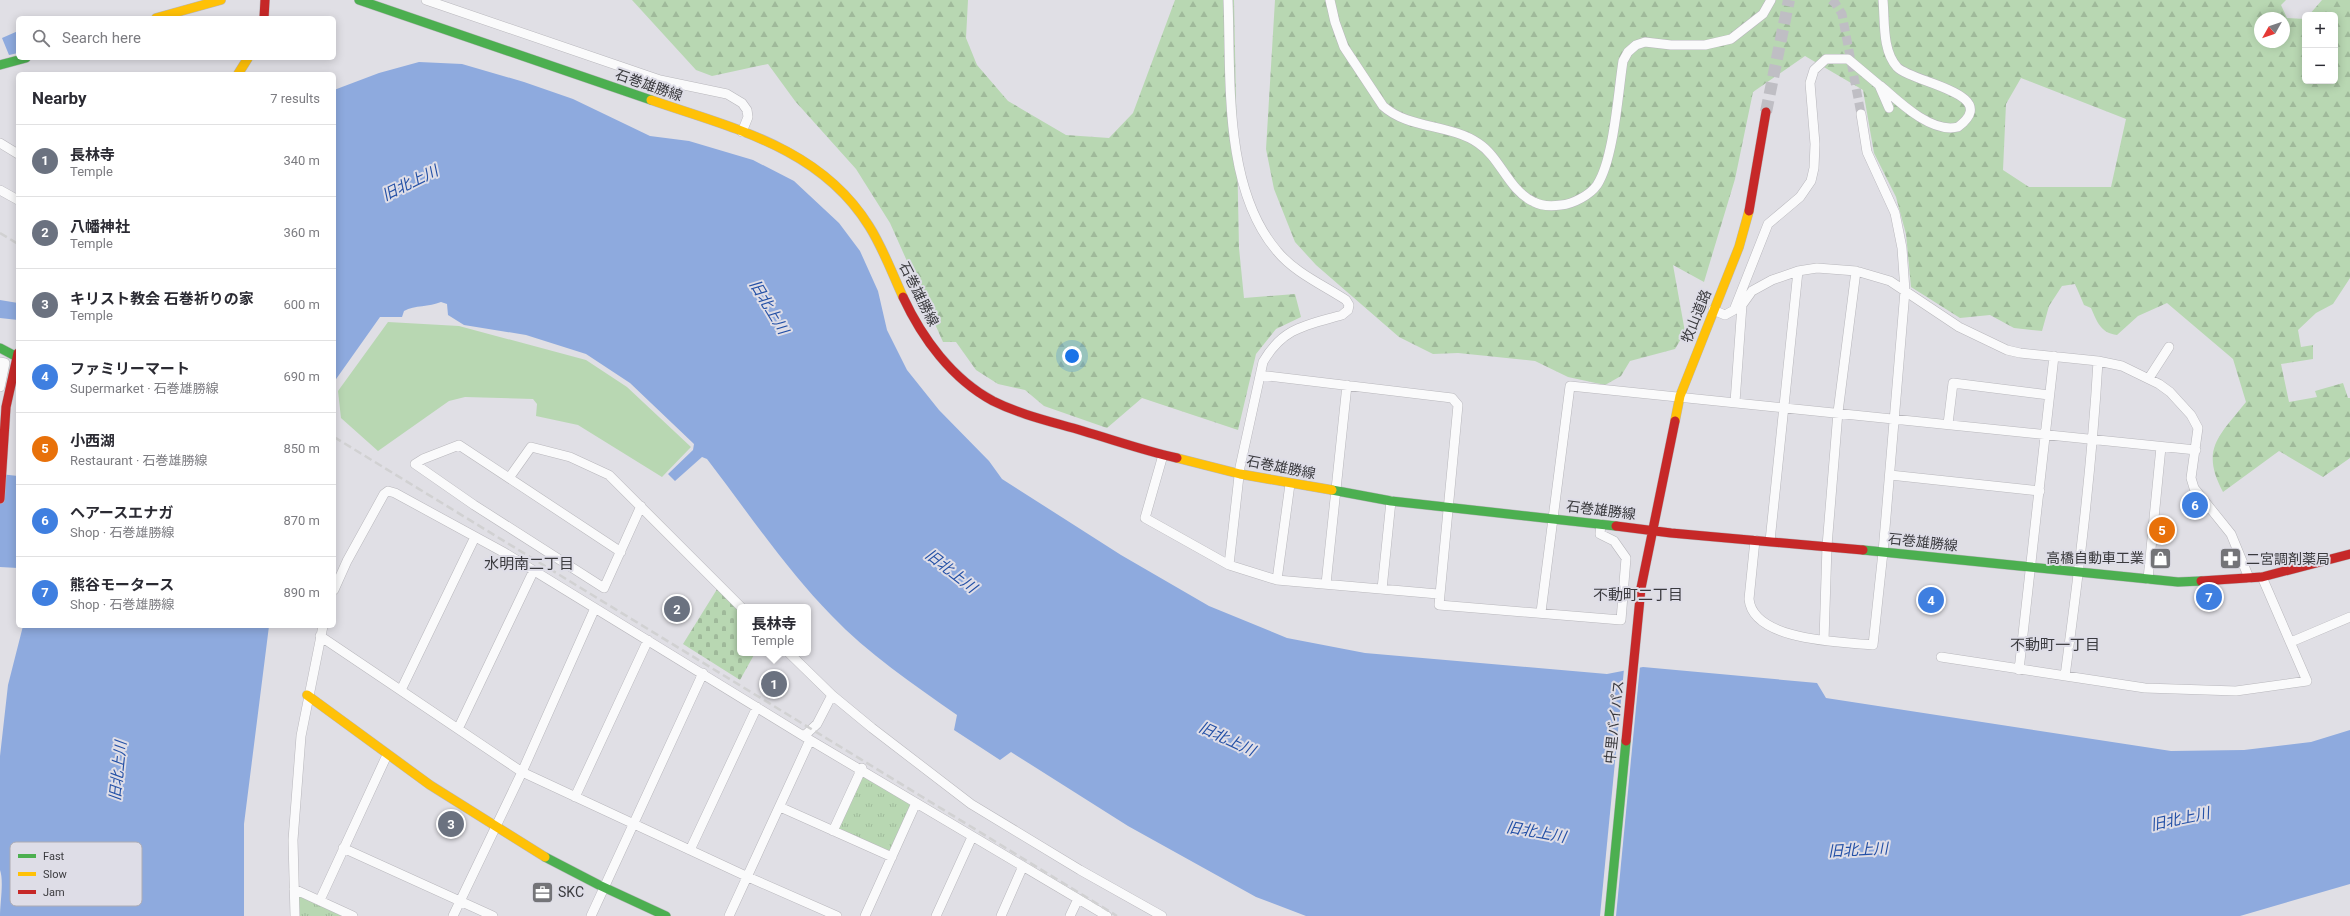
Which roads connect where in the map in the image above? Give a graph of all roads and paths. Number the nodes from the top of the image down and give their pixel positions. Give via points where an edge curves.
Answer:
1 (221, 0) edge
2 (265, 0) edge
3 (359, 0) edge
4 (426, 0) edge
5 (1228, 0) edge
6 (1330, 0) edge
7 (1771, 0) edge
8 (1883, 0) edge
9 (163, 16) edge
10 (264, 16) edge
11 (19, 60) edge
12 (247, 60) edge
13 (0, 65) edge
14 (239, 72) edge
15 (1879, 85) junction
16 (1889, 108) dead end
17 (1766, 112) tunnel mouth
18 (1861, 114) tunnel mouth
19 (742, 132) junction
20 (0, 143) edge
21 (16, 153) edge
22 (0, 190) edge
23 (16, 199) edge
24 (1798, 271) junction
25 (1856, 271) junction
26 (1905, 291) junction
27 (1713, 310) junction
28 (2169, 347) dead end
29 (0, 348) edge
30 (16, 355) edge
31 (2054, 356) junction
32 (16, 358) edge
33 (2098, 361) junction
34 (0, 362) edge
35 (1260, 375) junction
36 (2149, 378) junction
37 (1347, 385) junction
38 (0, 387) edge
39 (2049, 395) junction
40 (1680, 396) junction
41 (1735, 402) junction
42 (1784, 407) junction
43 (1838, 412) junction
44 (1894, 419) junction
45 (1948, 424) junction
46 (2045, 433) junction
47 (2094, 439) junction
48 (1, 444) edge
49 (2161, 447) junction
50 (2196, 450) junction
51 (1163, 455) junction
52 (1240, 474) junction
53 (1890, 475) junction
54 (509, 478) junction
55 (1290, 484) junction
56 (2040, 491) junction
57 (1337, 493) junction
58 (0, 499) edge
59 (1391, 501) junction
60 (641, 506) junction
61 (1448, 507) junction
62 (1552, 518) junction
63 (1601, 524) junction
64 (1652, 531) junction
65 (475, 537) junction
66 (1755, 540) junction
67 (1770, 541) junction
68 (1827, 546) junction
69 (621, 552) junction
70 (1883, 552) junction
71 (2350, 554) edge
72 (1229, 565) junction
73 (2032, 567) junction
74 (533, 572) junction
75 (2079, 572) junction
76 (2262, 577) junction
77 (2249, 578) junction
78 (2148, 579) junction
79 (1277, 580) junction
80 (1326, 584) junction
81 (336, 586) edge
82 (1382, 588) junction
83 (1438, 594) junction
84 (738, 604) edge
85 (595, 608) junction
86 (1541, 612) junction
87 (2350, 617) edge
88 (322, 628) edge
89 (320, 636) junction
90 (648, 640) junction
91 (1824, 640) junction
92 (2291, 642) junction
93 (792, 656) edge
94 (1940, 657) dead end
95 (2019, 670) junction
96 (703, 673) junction
97 (2065, 676) junction
98 (401, 690) junction
99 (307, 695) junction
100 (832, 695) junction
101 (757, 707) junction
102 (458, 729) junction
103 (807, 738) junction
104 (387, 755) junction
105 (862, 768) junction
106 (522, 772) junction
107 (575, 797) junction
108 (916, 803) junction
109 (780, 807) junction
110 (635, 824) junction
111 (496, 827) junction
112 (833, 831) junction
113 (972, 837) junction
114 (343, 848) junction
115 (690, 850) junction
116 (892, 857) junction
117 (1023, 866) junction
118 (748, 877) junction
119 (604, 888) junction
120 (294, 889) junction
121 (1078, 899) junction
122 (320, 900) junction
123 (459, 901) junction
124 (295, 916) edge
125 (353, 916) edge
126 (453, 916) edge
127 (493, 916) edge
128 (591, 916) edge
129 (666, 916) edge
130 (729, 916) edge
131 (837, 916) edge
132 (865, 916) edge
133 (936, 916) edge
134 (1001, 916) edge
135 (1070, 916) edge
136 (1107, 916) edge
137 (1162, 916) edge
138 (1609, 916) edge

1 - 9 main road
2 - 10 main road
3 - 19 main road, 石巻雄勝線
4 - 19 street via 660,80 731,96 747,110 748,117
5 - 35 street via 1234,139 1248,200 1265,236 1277,252 1290,264 1346,300 1349,305 1348,310 1342,315 1285,334 1271,347
6 - 7 street via 1344,47 1382,106 1391,114 1450,131 1479,144 1496,160 1519,191 1534,202 1553,206 1568,204 1596,186 1607,164 1623,61 1628,52 1645,42 1705,45 1731,39 1763,14
8 - 15 street via 1887,46 1898,68 1962,95 1970,106 1970,112 1958,127 1942,128 1909,111
11 - 13 main road
12 - 14 main road
15 - 16 street
15 - 27 street via 1848,59 1826,59 1814,70 1810,83 1815,144 1814,168 1810,181 1800,197 1768,224 1734,310 1725,315
17 - 27 main road, 牧山道路 via 1752,198 1739,247
18 - 26 street via 1867,152 1895,213 1902,248
19 - 51 main road, 石巻雄勝線 via 797,155 836,185 868,224 909,310 926,338 946,364 974,389 994,401 1035,417
20 - 21 street
22 - 23 street
24 - 25 street via 1817,268
24 - 41 street via 1772,280 1752,291 1742,305
24 - 42 street
25 - 26 street via 1890,281
25 - 43 street
26 - 31 street via 1959,326 2006,350
26 - 44 street
27 - 40 main road, 牧山道路
28 - 36 street
29 - 30 main road
31 - 33 street
31 - 39 street
32 - 48 main road via 11,371
33 - 36 street via 2122,366
33 - 47 street
34 - 38 street via 5,363
35 - 37 street
35 - 52 street
36 - 50 street via 2170,392 2196,422
37 - 57 street
37 - 61 street via 1452,398 1456,401 1458,405
39 - 45 street via 1953,383
39 - 46 street
40 - 41 street
40 - 62 street via 1570,386
40 - 64 main road, 牧山道路
41 - 42 street
42 - 43 street
42 - 67 street
43 - 44 street
43 - 68 street
44 - 45 street
44 - 53 street
45 - 46 street
46 - 47 street
46 - 56 street
47 - 49 street
47 - 75 street
48 - 58 main road
49 - 50 street
49 - 78 street
50 - 77 street via 2191,478 2194,488 2231,534
51 - 52 main road, 石巻雄勝線
51 - 72 street via 1146,518
52 - 55 main road, 石巻雄勝線
52 - 72 street
53 - 56 street
53 - 70 street
54 - 60 street via 531,447 570,457 609,475
54 - 69 street
54 - 69 street via 459,445 415,464 604,588
55 - 57 main road, 石巻雄勝線
55 - 79 street
56 - 73 street
57 - 59 main road, 石巻雄勝線
57 - 80 street
59 - 61 main road, 石巻雄勝線
59 - 82 street
60 - 69 street
60 - 84 street
61 - 62 main road, 石巻雄勝線
61 - 83 street
62 - 63 main road, 石巻雄勝線
62 - 86 street
63 - 64 main road, 石巻雄勝線
63 - 86 street via 1600,534 1614,541 1626,558 1621,620
64 - 66 main road, 石巻雄勝線
64 - 138 main road, 中里バイパス via 1641,588
65 - 74 street
65 - 81 street via 388,491 347,561
65 - 98 street
66 - 67 main road, 石巻雄勝線
66 - 91 street via 1749,599 1754,616 1795,636
67 - 68 main road, 石巻雄勝線
68 - 70 main road, 石巻雄勝線
68 - 91 street
70 - 73 main road, 石巻雄勝線
70 - 91 street via 1873,645
71 - 76 main road, 石巻雄勝線
72 - 79 street
73 - 75 main road, 石巻雄勝線
73 - 95 street
74 - 85 street
74 - 102 street
75 - 78 main road, 石巻雄勝線
75 - 97 street
76 - 77 main road, 石巻雄勝線
76 - 92 street
77 - 78 main road, 石巻雄勝線 via 2197,582
79 - 80 street
80 - 82 street
82 - 83 street
83 - 86 street via 1438,605
85 - 90 street
85 - 106 street
87 - 92 street
88 - 89 street
89 - 98 street
89 - 99 street
90 - 96 street
90 - 107 street
92 - 97 street via 2307,682 2236,691 2145,688
93 - 100 street
94 - 95 street
95 - 97 street
96 - 101 street
96 - 110 street
98 - 102 street
99 - 104 main road
99 - 120 street via 293,832
100 - 103 street
100 - 137 street via 971,804
101 - 103 street
101 - 115 street
102 - 106 street
103 - 105 street
103 - 109 street
104 - 111 main road
104 - 114 street
105 - 108 street
105 - 112 street
106 - 107 street
106 - 111 street
107 - 110 street
108 - 113 street
108 - 116 street
109 - 112 street
109 - 118 street
110 - 115 street
110 - 119 street
111 - 119 main road via 559,865
111 - 123 street
112 - 116 street
113 - 117 street
113 - 133 street
114 - 122 street
114 - 123 street
115 - 118 street
116 - 132 street
117 - 121 street
117 - 134 street
118 - 130 street
118 - 131 street
119 - 128 street
119 - 129 main road
120 - 122 street
120 - 124 street
121 - 135 street
121 - 136 street
122 - 125 street
123 - 126 street
123 - 127 street

